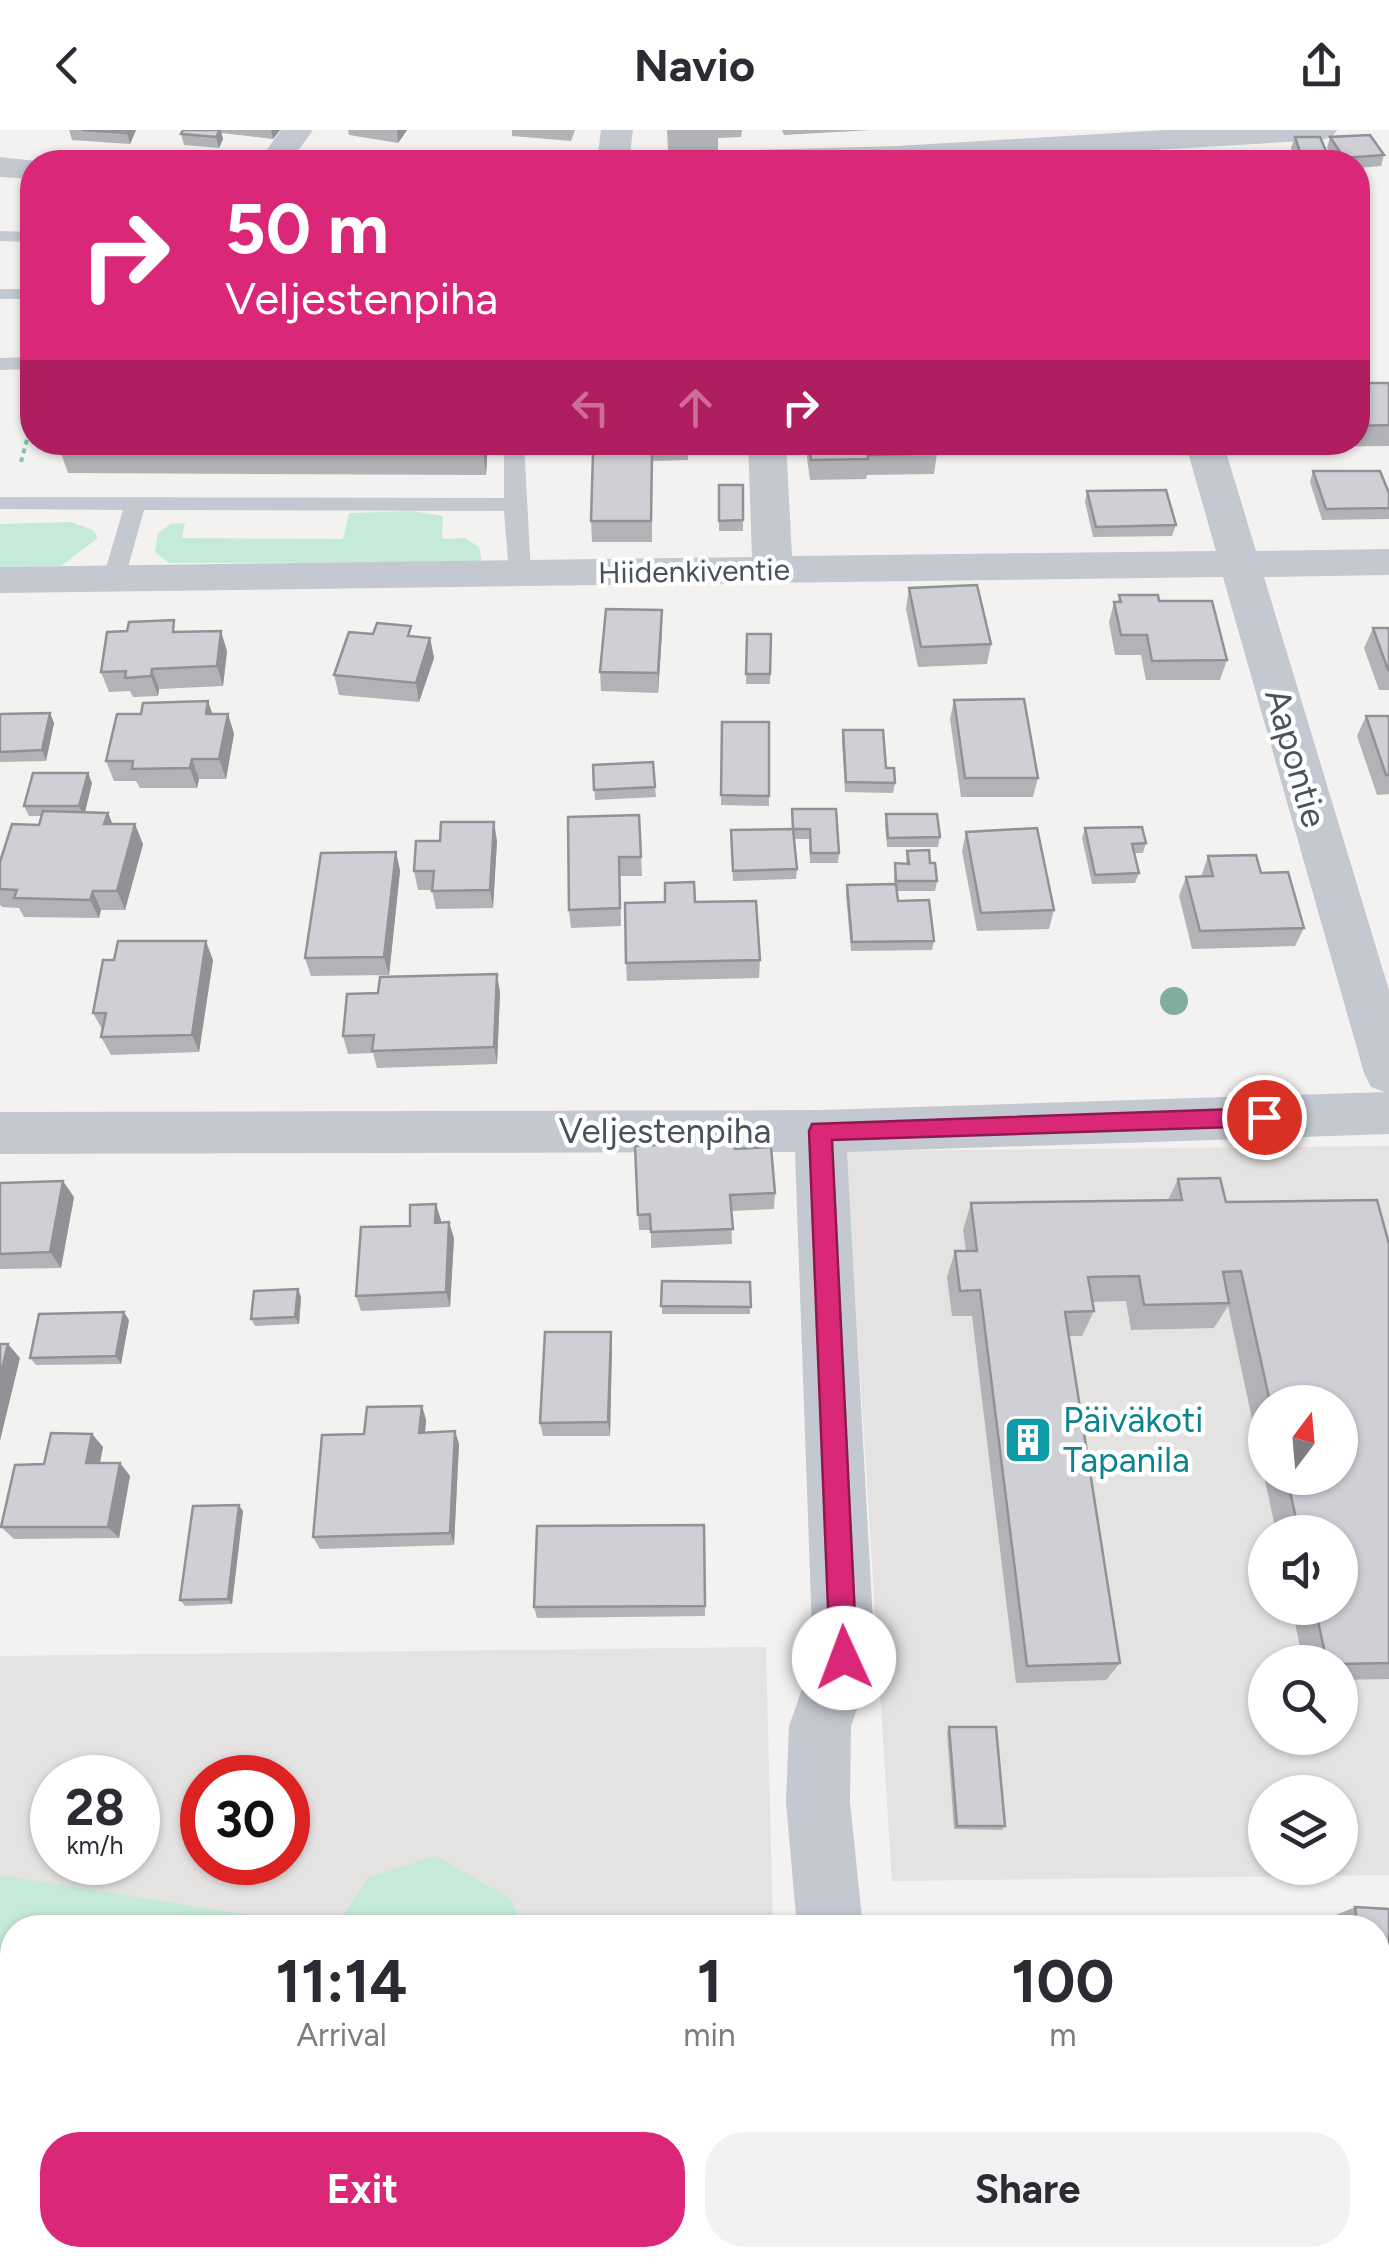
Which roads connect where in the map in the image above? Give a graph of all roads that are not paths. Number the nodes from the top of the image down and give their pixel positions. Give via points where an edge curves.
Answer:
1 (1320, 130) edge
2 (1216, 133) edge
3 (896, 143) edge
4 (818, 150) edge
5 (1070, 150) edge
6 (1130, 150) edge
7 (514, 455) edge
8 (768, 455) edge
9 (1208, 455) edge
10 (0, 502) edge
11 (136, 504) junction
12 (514, 505) junction
13 (1389, 562) edge
14 (1239, 564) junction
15 (772, 569) junction
16 (520, 573) junction
17 (114, 578) junction
18 (0, 580) edge
19 (1389, 1073) edge
20 (1389, 1112) edge
21 (820, 1131) junction
22 (0, 1133) edge
23 (829, 1915) edge

1 - 2 street
2 - 6 street
3 - 4 street
3 - 5 street
7 - 12 lane
8 - 15 street
9 - 14 street, Aapontie
10 - 11 lane
11 - 12 lane
11 - 17 lane
12 - 16 lane
13 - 14 street, Hiidenkiventie
14 - 15 street, Hiidenkiventie
14 - 19 street, Aapontie
15 - 16 street, Hiidenkiventie
16 - 17 street, Hiidenkiventie
17 - 18 street, Hiidenkiventie
20 - 21 street, Veljestenpiha
21 - 22 street, Veljestenpiha
21 - 23 street via 844,1658 820,1726 818,1802

